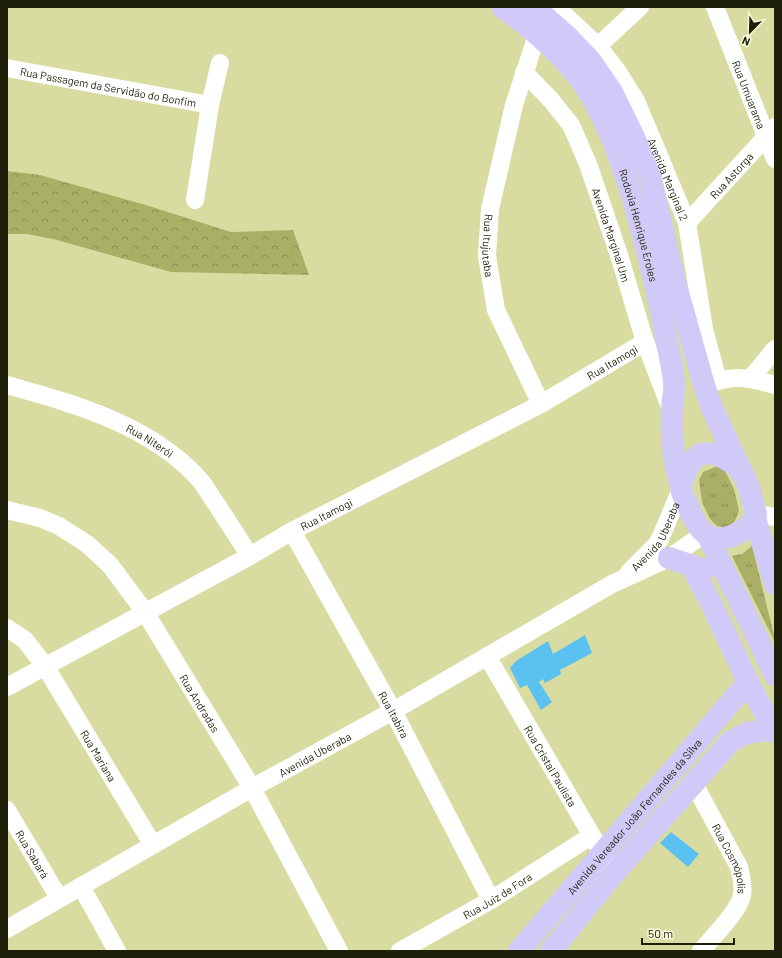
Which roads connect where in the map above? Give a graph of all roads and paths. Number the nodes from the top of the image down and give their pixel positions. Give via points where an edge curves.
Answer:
1 (502, 7) edge
2 (534, 7) edge
3 (556, 7) edge
4 (640, 7) edge
5 (715, 7) edge
6 (537, 35) junction
7 (598, 46) junction
8 (220, 63) dead end
9 (7, 68) edge
10 (524, 72) junction
11 (210, 105) junction
12 (770, 132) edge
13 (775, 159) edge
14 (195, 200) dead end
15 (687, 223) junction
16 (645, 342) junction
17 (775, 349) edge
18 (751, 378) junction
19 (711, 383) junction
20 (7, 385) edge
21 (775, 385) edge
22 (541, 404) junction
23 (672, 412) junction
24 (741, 470) junction
25 (681, 487) junction
26 (7, 510) edge
27 (762, 516) edge
28 (292, 531) junction
29 (706, 535) junction
30 (250, 556) junction
31 (669, 558) junction
32 (691, 565) junction
33 (622, 579) junction
34 (728, 579) junction
35 (775, 584) edge
36 (145, 612) junction
37 (7, 628) edge
38 (487, 656) junction
39 (45, 666) junction
40 (775, 675) edge
41 (748, 682) junction
42 (7, 687) edge
43 (393, 711) junction
44 (774, 731) edge
45 (693, 782) junction
46 (252, 788) junction
47 (7, 810) edge
48 (152, 845) junction
49 (597, 845) junction
50 (611, 877) junction
51 (81, 886) junction
52 (59, 898) junction
53 (492, 900) junction
54 (7, 929) edge
55 (117, 951) edge
56 (339, 951) edge
57 (400, 951) edge
58 (519, 951) edge
59 (551, 951) edge
60 (700, 951) edge

1 - 6 main road, Rodovia Henrique Eroles
2 - 19 main road, Rodovia Henrique Eroles via 590,60 612,92 634,137 650,179 675,282
3 - 7 street, Avenida Marginal 2
4 - 7 street
5 - 12 street, Rua Umuarama
6 - 10 street, Rua Itujutaba
6 - 23 main road, Rodovia Henrique Eroles via 580,79 599,110 616,147 645,241 658,295 674,382
7 - 15 street, Avenida Marginal 2 via 636,101
8 - 11 street
9 - 11 street, Rua Passagem da Servidão do Bonfim
10 - 16 street, Avenida Marginal Um via 571,125 588,164
10 - 22 street, Rua Itujutaba via 512,112 490,209 487,256 496,310
11 - 14 street
12 - 13 street, Rua Umuarama
12 - 15 street, Rua Astorga
15 - 19 street, Avenida Marginal 2
16 - 22 street, Rua Itamogi
16 - 23 street, Avenida Marginal Um
17 - 18 street
18 - 19 street via 732,377
18 - 21 street
19 - 24 main road, Rodovia Henrique Eroles via 712,408
20 - 30 street, Rua Niterói via 62,400 100,414 136,431 169,451 200,480
22 - 28 street, Rua Itamogi
23 - 25 main road, Rodovia Henrique Eroles via 673,455
24 - 25 main road via 725,457 712,453 700,454 692,461
24 - 27 main road
25 - 29 main road via 696,524
25 - 33 street, Avenida Uberaba via 660,539
26 - 36 street, Rua Andradas via 40,518 59,526 87,544 110,565
27 - 29 main road via 735,535 722,538
27 - 35 main road
28 - 30 street, Rua Itamogi
28 - 43 street, Rua Itabira
29 - 31 street, Avenida Uberaba
29 - 34 main road
30 - 36 street, Rua Itamogi
31 - 32 main road
31 - 33 street, Avenida Uberaba
32 - 34 main road
32 - 41 main road
33 - 38 street, Avenida Uberaba
34 - 40 main road
36 - 39 street, Rua Itamogi
36 - 46 street, Rua Andradas
37 - 39 street, Rua Mariana via 25,640
38 - 43 street, Avenida Uberaba
38 - 49 street, Rua Cristal Paulista
39 - 42 street, Rua Itamogi
39 - 48 street, Rua Mariana
41 - 44 main road
41 - 49 main road, Avenida Vereador João Fernandes da Silva
43 - 46 street, Avenida Uberaba
43 - 53 street, Rua Itabira
44 - 45 main road, Avenida Vereador João Fernandes da Silva via 746,733 730,742
45 - 50 main road, Avenida Vereador João Fernandes da Silva
45 - 60 street, Rua Cosmópolis via 739,867 743,894 738,907
46 - 48 street, Avenida Uberaba
46 - 56 street, Rua Andradas
47 - 52 street, Rua Sabará
48 - 51 street, Avenida Uberaba
49 - 50 street, Rua Cristal Paulista
49 - 53 street, Rua Juiz de Fora
49 - 58 main road, Avenida Vereador João Fernandes da Silva
50 - 59 main road, Avenida Vereador João Fernandes da Silva
51 - 52 street, Avenida Uberaba
51 - 55 street
52 - 54 street, Avenida Uberaba
53 - 57 street, Rua Juiz de Fora

